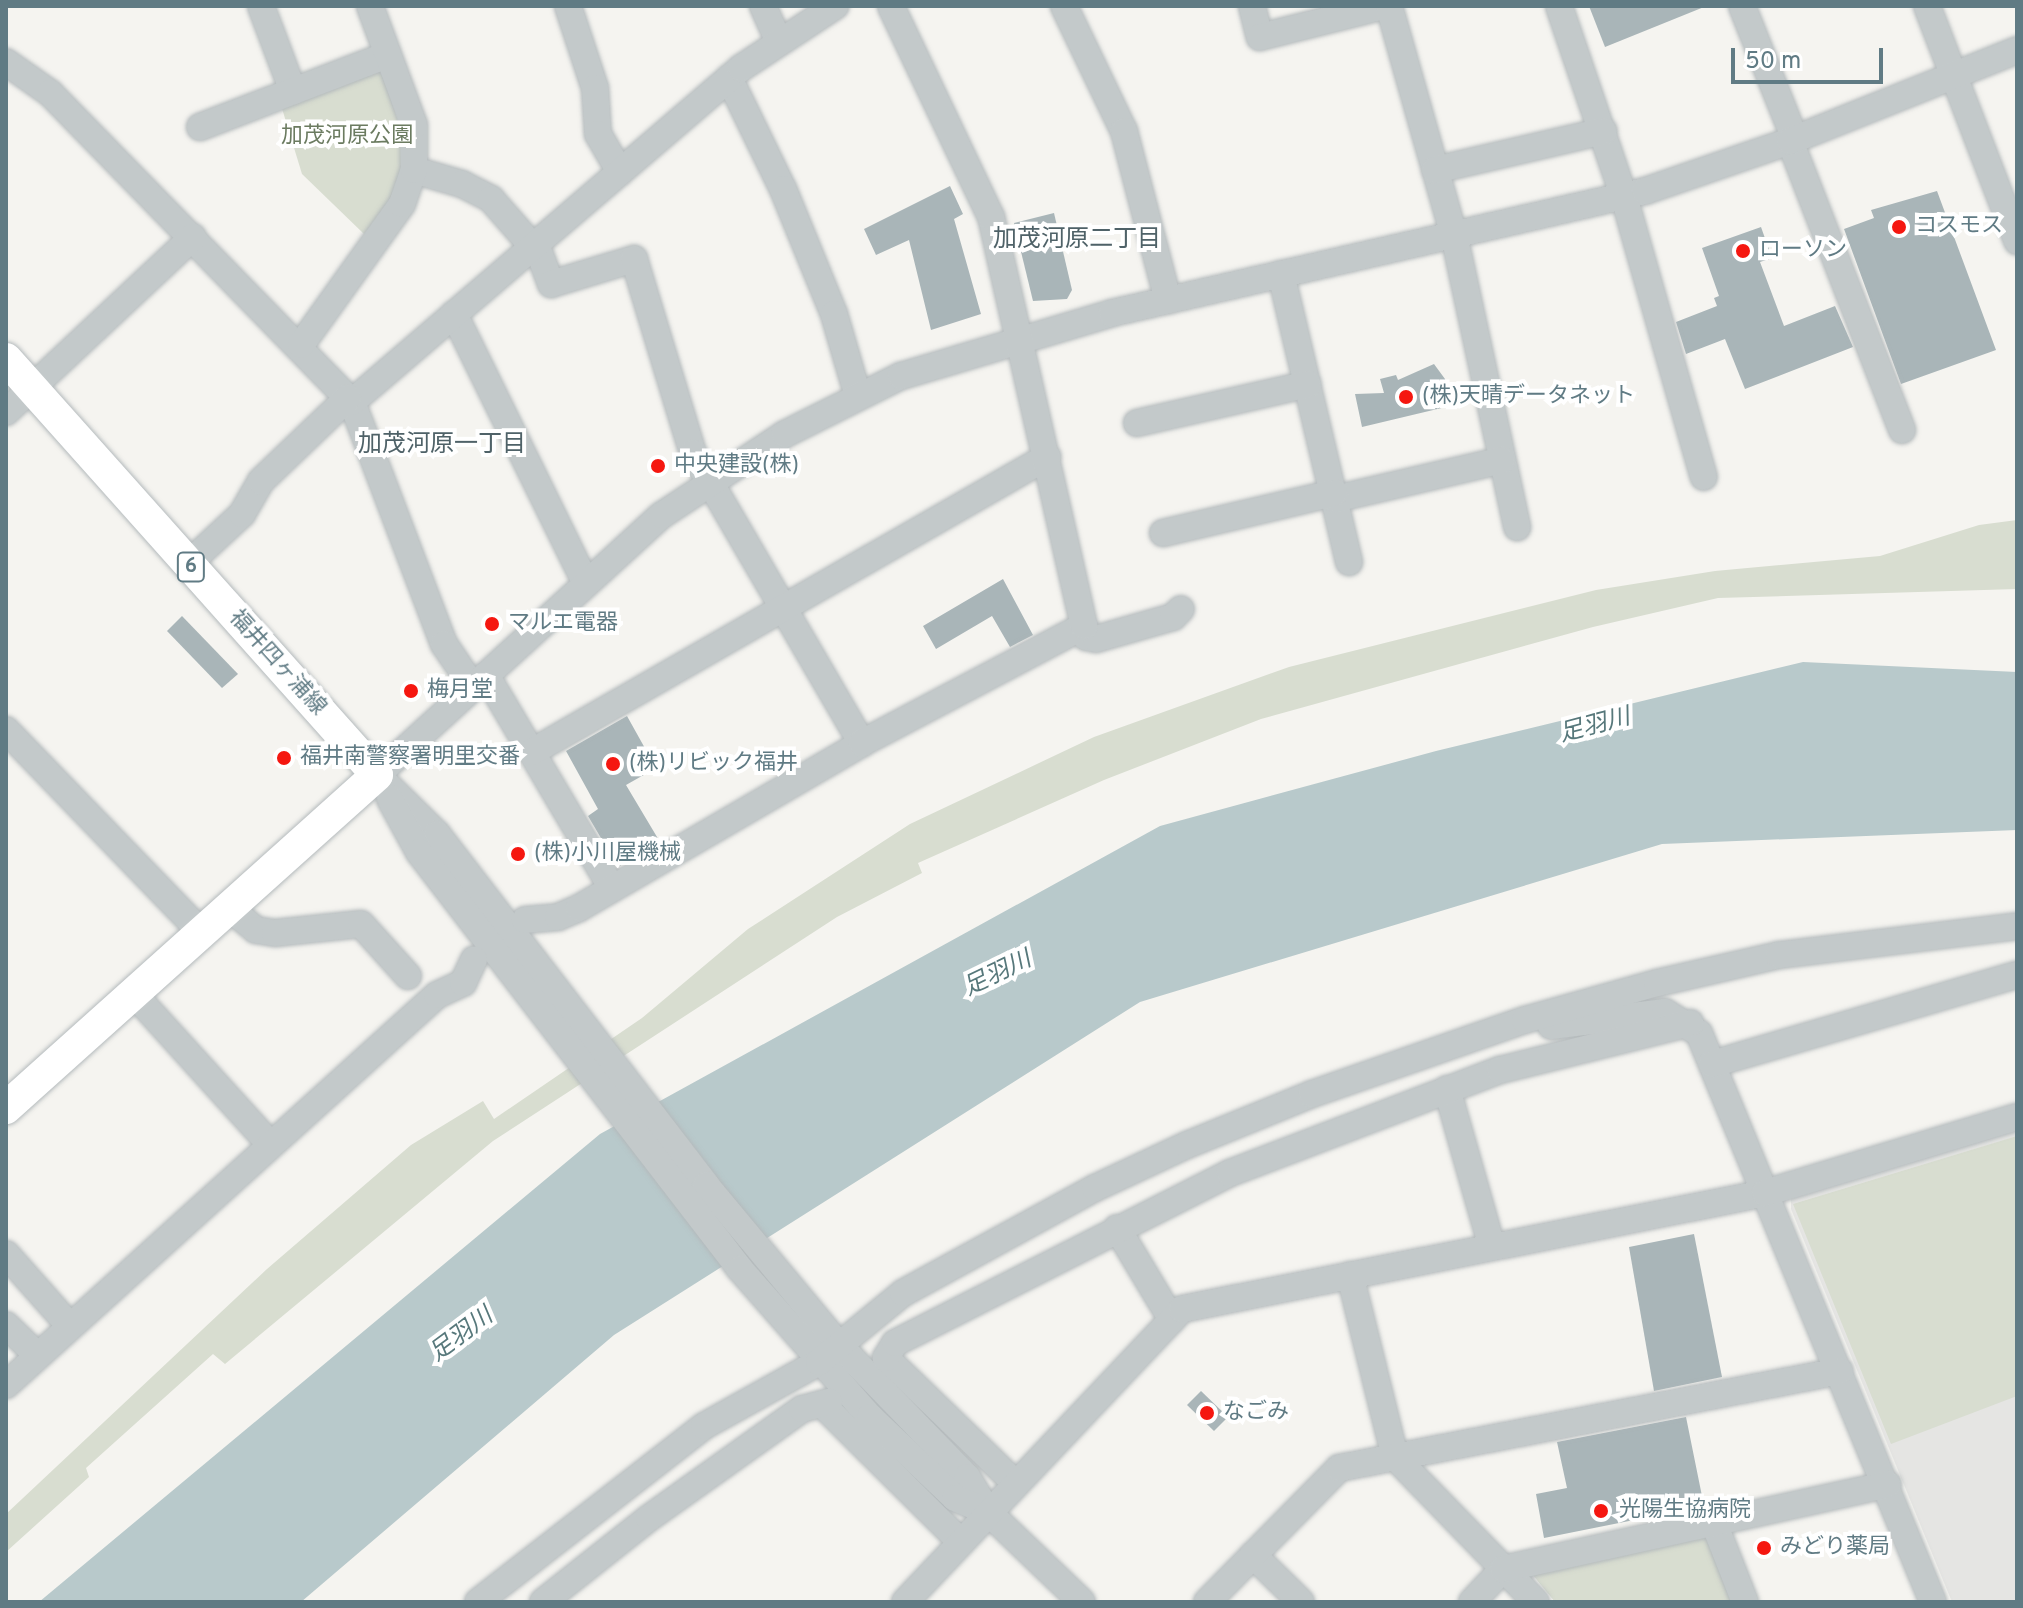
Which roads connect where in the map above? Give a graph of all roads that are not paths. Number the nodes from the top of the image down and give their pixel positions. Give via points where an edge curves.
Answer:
1 (261, 6) edge
2 (370, 6) edge
3 (568, 6) edge
4 (763, 6) edge
5 (835, 6) edge
6 (891, 6) edge
7 (1064, 6) edge
8 (1252, 6) edge
9 (1386, 6) edge
10 (1559, 6) edge
11 (1742, 6) edge
12 (1927, 6) edge
13 (778, 39) junction
14 (2017, 50) edge
15 (388, 55) junction
16 (6, 62) edge
17 (1954, 75) junction
18 (729, 78) junction
19 (293, 91) junction
20 (200, 127) dead end
21 (1604, 131) junction
22 (1792, 140) junction
23 (414, 170) junction
24 (1435, 170) junction
25 (620, 172) junction
26 (1624, 197) junction
27 (1454, 235) junction
28 (193, 237) junction
29 (2017, 241) edge
30 (535, 245) junction
31 (1281, 274) junction
32 (1168, 300) junction
33 (454, 314) junction
34 (1021, 338) junction
35 (301, 345) junction
36 (6, 359) edge
37 (1308, 384) junction
38 (31, 388) junction
39 (858, 396) junction
40 (350, 400) junction
41 (6, 412) edge
42 (1137, 423) dead end
43 (1902, 430) dead end
44 (1047, 457) junction
45 (1502, 460) junction
46 (1704, 477) dead end
47 (709, 480) junction
48 (1335, 496) junction
49 (1517, 527) dead end
50 (1163, 533) dead end
51 (1349, 562) dead end
52 (188, 564) junction
53 (586, 583) junction
54 (784, 608) junction
55 (1181, 609) dead end
56 (1084, 626) junction
57 (479, 681) junction
58 (6, 730) edge
59 (862, 743) junction
60 (532, 752) junction
61 (377, 775) junction
62 (611, 886) junction
63 (229, 908) junction
64 (525, 920) dead end
65 (2017, 926) edge
66 (201, 932) junction
67 (474, 959) dead end
68 (2017, 975) edge
69 (408, 976) dead end
70 (133, 993) junction
71 (1525, 1020) junction
72 (1690, 1023) junction
73 (1712, 1064) junction
74 (1447, 1089) junction
75 (6, 1108) edge
76 (2017, 1117) edge
77 (270, 1144) junction
78 (1765, 1193) junction
79 (1117, 1228) junction
80 (1492, 1247) junction
81 (6, 1254) edge
82 (1350, 1275) junction
83 (1172, 1320) junction
84 (6, 1325) edge
85 (69, 1325) junction
86 (825, 1349) junction
87 (37, 1355) junction
88 (1840, 1371) junction
89 (6, 1385) edge
90 (1395, 1457) junction
91 (1015, 1483) junction
92 (1888, 1484) junction
93 (988, 1512) junction
94 (1714, 1523) junction
95 (961, 1542) junction
96 (1253, 1555) junction
97 (1503, 1569) junction
98 (478, 1602) edge
99 (543, 1602) edge
100 (905, 1602) edge
101 (1082, 1602) edge
102 (1207, 1602) edge
103 (1301, 1602) edge
104 (1472, 1602) edge
105 (1536, 1602) edge
106 (1745, 1602) edge
107 (1933, 1602) edge

1 - 19 street
2 - 15 street
3 - 25 street via 595,88 598,134
4 - 13 street
5 - 13 street
6 - 34 street via 991,217
7 - 32 street via 1124,131
8 - 9 street via 1260,37
9 - 24 street
10 - 21 street
11 - 22 street
12 - 17 street
13 - 18 street
14 - 17 street
15 - 19 street
15 - 23 street via 414,125
16 - 28 street via 50,93
17 - 22 street
17 - 29 street
18 - 25 street
18 - 39 street via 828,300
19 - 20 street
21 - 24 street
21 - 26 street
22 - 26 street
22 - 43 street
23 - 30 street via 491,199
23 - 35 street via 402,204
24 - 27 street
25 - 30 street
26 - 27 street
26 - 46 street
27 - 31 street
27 - 45 street
28 - 35 street
28 - 38 street
30 - 33 street
30 - 47 street via 551,284 634,259 693,453
31 - 32 street
31 - 37 street
32 - 34 street
33 - 40 street
33 - 53 street
34 - 39 street via 942,360
34 - 44 street
35 - 40 street
36 - 38 main road, 福井四ヶ浦線 / 6
37 - 42 street
37 - 48 street
38 - 41 street
38 - 52 main road, 福井四ヶ浦線 / 6
39 - 47 street
40 - 52 street via 261,481 242,514
40 - 57 street via 444,644
44 - 54 street
44 - 56 street
45 - 48 street
45 - 49 street
47 - 53 street
47 - 54 street
48 - 50 street
48 - 51 street
52 - 61 main road, 福井四ヶ浦線 / 6
53 - 57 street
54 - 59 street
54 - 60 street
55 - 56 street via 1173,617 1096,639 1086,637
56 - 59 street
57 - 60 street
57 - 61 street
58 - 66 street
59 - 62 street
60 - 62 street
61 - 63 main road
61 - 86 street via 437,834
61 - 86 street via 419,852 520,986
62 - 64 street via 558,917
63 - 66 main road
63 - 69 street via 256,930 275,933 361,924
65 - 71 street via 1779,955
66 - 70 main road
67 - 77 street via 463,983 437,995
68 - 73 street
70 - 75 main road
70 - 77 street
71 - 72 street via 1544,1026 1665,1012
71 - 86 street via 1312,1094 1095,1188 903,1293
72 - 73 street
72 - 74 street via 1500,1070
73 - 78 street
74 - 79 street via 1230,1173
74 - 80 street
76 - 78 street
77 - 85 street
78 - 80 street
78 - 88 street
79 - 83 street
79 - 91 street via 914,1330 895,1343 886,1358
80 - 82 street
81 - 85 street
82 - 83 street via 1182,1309
82 - 90 street
83 - 91 street
84 - 87 street
85 - 87 street
86 - 93 street via 967,1477
86 - 98 street via 704,1426
87 - 89 street
88 - 90 street
88 - 92 street
90 - 96 street via 1339,1468
90 - 97 street
91 - 93 street
92 - 94 street
92 - 107 street
93 - 95 street
93 - 101 street
94 - 97 street
94 - 106 street
95 - 99 street via 826,1404 790,1418 649,1518
95 - 100 street
96 - 102 street
96 - 103 street
97 - 104 street
97 - 105 street

